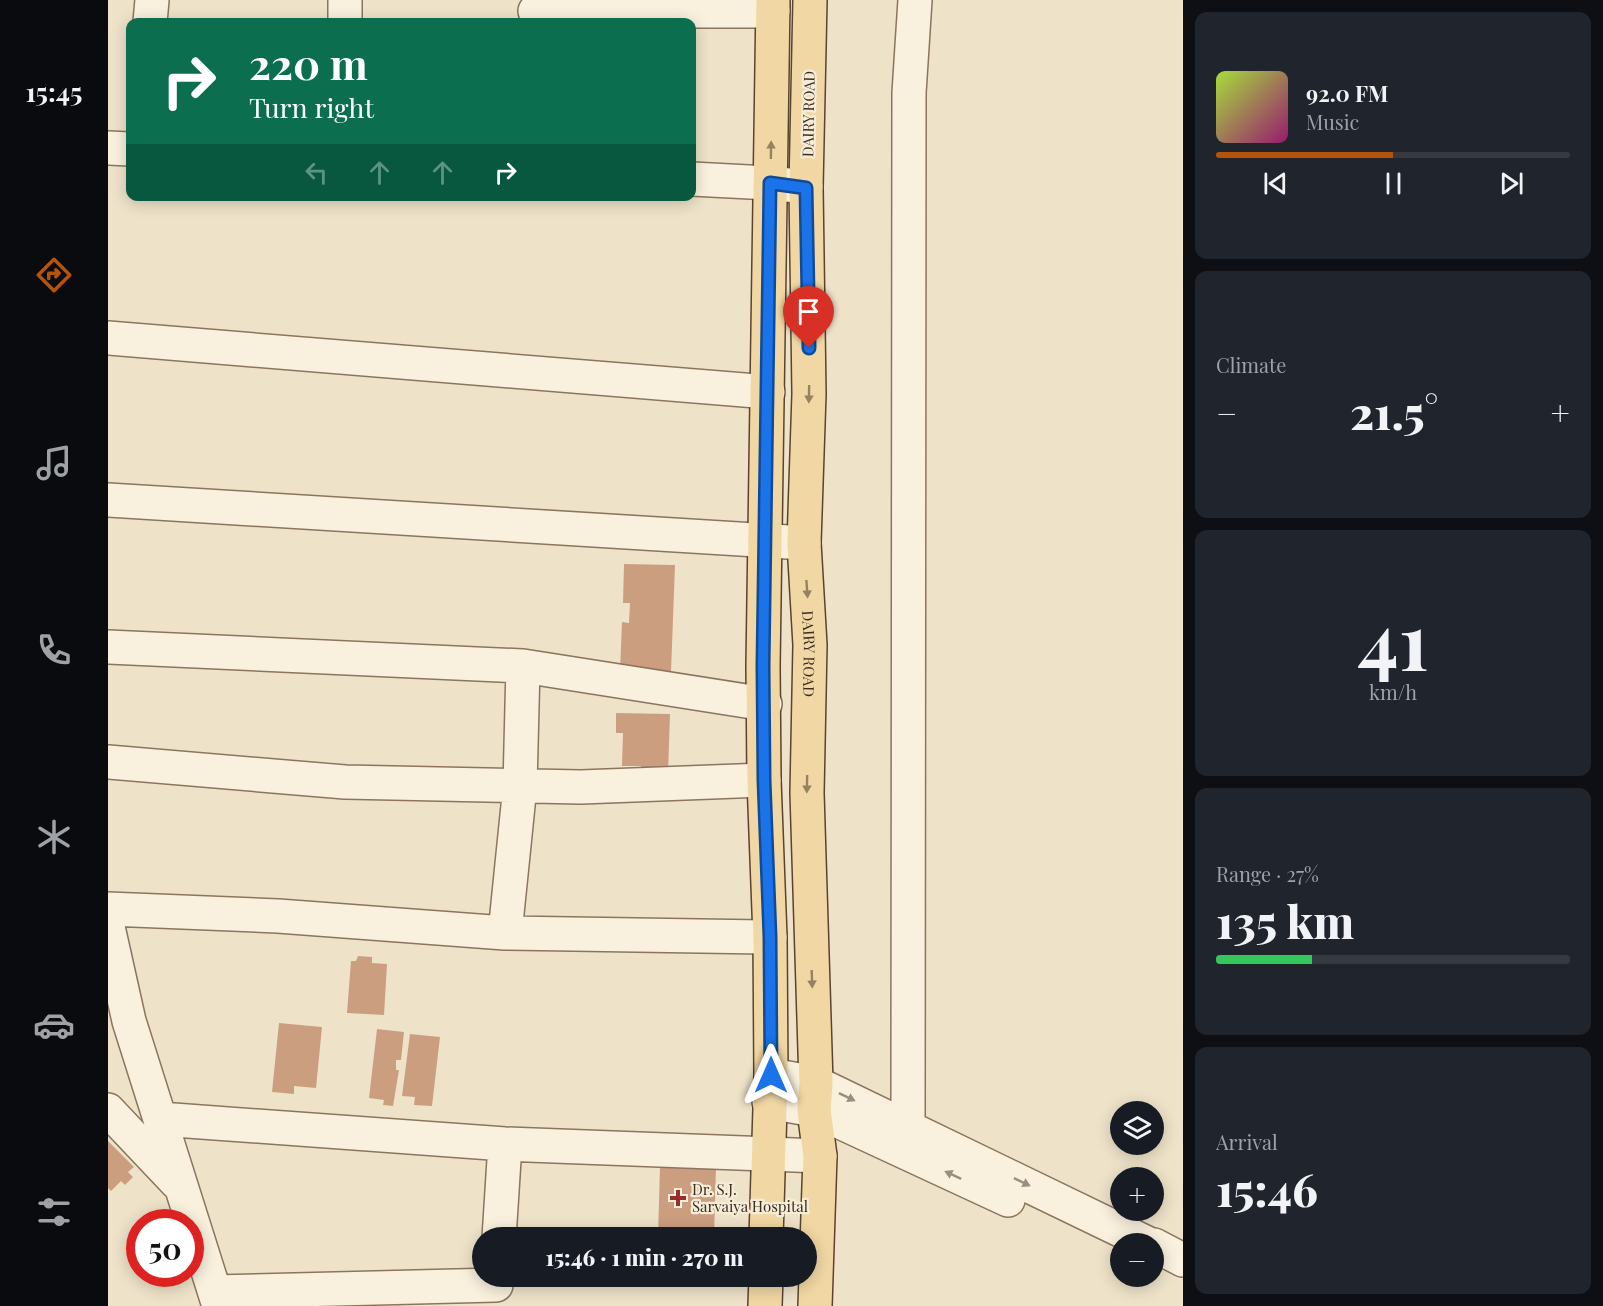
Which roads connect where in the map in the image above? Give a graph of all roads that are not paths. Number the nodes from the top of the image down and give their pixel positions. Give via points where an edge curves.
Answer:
1 (152, 0) edge
2 (345, 0) edge
3 (810, 0) edge
4 (915, 0) edge
5 (773, 6) edge
6 (535, 11) edge
7 (150, 18) edge
8 (345, 18) edge
9 (108, 148) edge
10 (126, 150) edge
11 (696, 179) edge
12 (770, 183) junction
13 (806, 188) junction
14 (108, 338) edge
15 (768, 392) junction
16 (108, 500) edge
17 (766, 542) junction
18 (804, 543) junction
19 (108, 647) edge
20 (523, 666) junction
21 (765, 704) junction
22 (108, 762) edge
23 (764, 780) junction
24 (520, 786) junction
25 (108, 909) edge
26 (108, 927) edge
27 (505, 933) junction
28 (770, 937) junction
29 (770, 1089) junction
30 (815, 1096) junction
31 (108, 1110) edge
32 (160, 1119) junction
33 (908, 1127) junction
34 (505, 1144) junction
35 (768, 1155) junction
36 (820, 1156) junction
37 (182, 1188) junction
38 (500, 1227) edge
39 (766, 1227) edge
40 (1126, 1233) edge
41 (1110, 1248) edge
42 (1164, 1250) edge
43 (1183, 1260) edge
44 (1164, 1273) edge
45 (1183, 1282) edge
46 (766, 1287) edge
47 (496, 1289) edge
48 (217, 1299) edge
49 (765, 1306) edge
50 (815, 1306) edge

1 - 7 street
2 - 8 street
3 - 13 main road, DAIRY ROAD
4 - 33 street via 909,93
5 - 6 street
12 -> 5 main road
9 - 10 street
11 - 12 street
12 - 13 street
12 - 15 main road
13 -> 18 main road, DAIRY ROAD via 809,394
14 - 15 street
15 - 17 main road
16 - 17 street
17 - 18 street
17 - 21 main road
18 -> 30 main road, DAIRY ROAD via 810,645 807,793
19 - 20 street
20 - 21 street
20 - 24 street
21 - 23 main road
22 - 24 street via 345,782
23 - 24 street
23 - 28 main road
24 - 27 street
25 - 27 street via 278,916
26 - 32 street via 129,1021
27 - 28 street
28 - 29 main road
29 - 30 street
29 - 35 main road
30 -> 33 street
30 - 36 main road, DAIRY ROAD
41 -> 30 street
31 - 37 street
32 - 34 street
32 - 37 street
33 -> 40 street
34 - 35 street
34 - 38 street
35 - 36 street
35 - 39 main road
36 - 50 main road, DAIRY ROAD
37 - 48 street
42 - 43 street
44 - 45 street
46 - 49 main road
47 - 48 street

